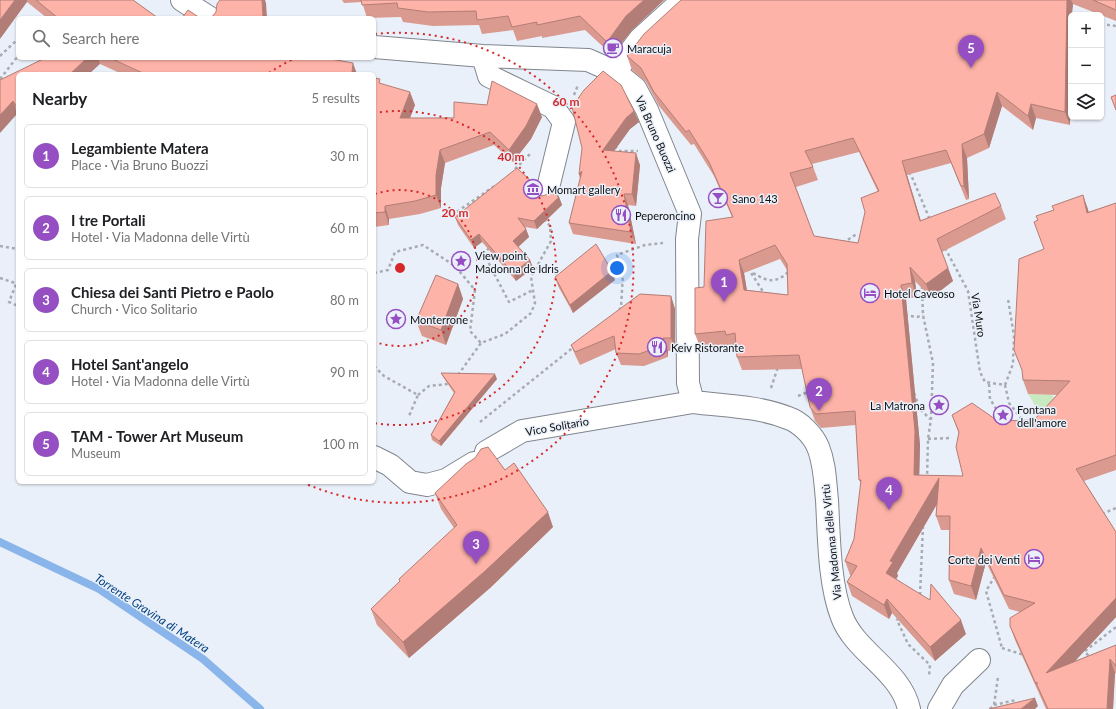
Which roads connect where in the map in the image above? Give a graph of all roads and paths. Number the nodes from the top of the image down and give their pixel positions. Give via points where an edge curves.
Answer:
1 (182, 0) edge
2 (683, 0) edge
3 (207, 16) edge
4 (1104, 24) edge
5 (1116, 26) edge
6 (16, 41) edge
7 (376, 47) edge
8 (0, 56) edge
9 (483, 56) junction
10 (16, 59) edge
11 (588, 60) junction
12 (615, 72) junction
13 (0, 79) edge
14 (564, 122) junction
15 (611, 142) edge
16 (664, 152) junction
17 (908, 172) edge
18 (502, 180) edge
19 (547, 192) dead end
20 (452, 215) dead end
21 (933, 225) edge
22 (550, 226) dead end
23 (858, 233) dead end
24 (494, 243) edge
25 (644, 245) dead end
26 (944, 245) edge
27 (0, 246) edge
28 (840, 246) edge
29 (16, 249) edge
30 (747, 265) edge
31 (793, 267) edge
32 (751, 272) junction
33 (376, 273) edge
34 (0, 278) edge
35 (922, 279) edge
36 (16, 283) edge
37 (16, 285) edge
38 (533, 290) junction
39 (770, 297) edge
40 (1008, 299) dead end
41 (16, 305) edge
42 (615, 313) edge
43 (902, 314) edge
44 (923, 315) junction
45 (481, 343) junction
46 (579, 343) edge
47 (777, 362) edge
48 (376, 368) edge
49 (778, 369) edge
50 (458, 375) edge
51 (448, 384) edge
52 (989, 384) junction
53 (1005, 385) junction
54 (912, 386) edge
55 (807, 392) edge
56 (814, 392) edge
57 (418, 395) junction
58 (693, 402) junction
59 (409, 416) dead end
60 (931, 419) junction
61 (480, 422) dead end
62 (1006, 425) edge
63 (1028, 428) edge
64 (951, 438) dead end
65 (928, 439) junction
66 (376, 458) edge
67 (934, 479) edge
68 (1116, 508) edge
69 (1098, 515) edge
70 (923, 522) edge
71 (997, 574) edge
72 (915, 601) edge
73 (902, 615) edge
74 (1116, 627) edge
75 (908, 644) edge
76 (1002, 648) junction
77 (1081, 648) edge
78 (1084, 651) junction
79 (1001, 655) dead end
80 (1029, 656) edge
81 (979, 660) dead end
82 (1094, 661) edge
83 (999, 669) dead end
84 (1016, 700) dead end
85 (994, 705) junction
86 (909, 709) edge
87 (939, 709) edge
88 (990, 709) edge
89 (1002, 709) edge

1 - 3 street
2 - 12 street via 640,39
4 - 5 path
6 - 8 path
7 - 9 street, Via Bruno Buozzi
9 - 11 street, Via Bruno Buozzi
9 - 14 street via 489,76 552,107
10 - 13 path
11 - 12 street, Via Bruno Buozzi
11 - 14 path
12 - 16 street, Via Bruno Buozzi via 635,88
14 - 19 street
15 - 16 path via 619,151
16 - 58 street, Via Bruno Buozzi via 690,214 687,239 688,383
17 - 21 path
18 - 20 path
22 - 38 path via 551,241 531,277
23 - 28 path
24 - 38 path via 484,254 509,302
25 - 42 path via 617,255 622,273 621,308
26 - 52 path, Via Muro via 968,291 980,372
27 - 29 path
30 - 32 path
31 - 32 path via 781,279 774,281 763,280
32 - 39 path via 762,290
33 - 45 path via 388,270 395,252 423,245 455,266 474,290 470,331
34 - 36 path
35 - 44 path
37 - 41 path via 9,302
38 - 45 path via 535,303 532,313 505,334
40 - 53 path via 1014,336 1013,364
43 - 44 path via 917,317
44 - 60 path via 933,363
45 - 50 path
46 - 61 path
47 - 49 path
48 - 57 path via 384,376
51 - 57 path via 429,386
52 - 53 path
52 - 62 path, Via Muro via 990,399
53 - 63 path via 1010,403
54 - 60 path via 920,409
55 - 56 path
57 - 59 path
58 - 66 street, Vico Solitario via 522,431 446,480 427,485 410,482 390,465
58 - 86 street, Via Madonna delle Virtù via 763,409 790,418 804,428 818,446 824,470 836,597 842,618 854,636 897,685
60 - 65 path
64 - 65 path
65 - 67 path via 927,479
68 - 69 path
70 - 72 path via 920,596
71 - 76 path via 986,591
73 - 75 path via 897,620
74 - 78 path
76 - 79 path
76 - 80 path
77 - 78 path
78 - 82 path
81 - 87 street via 953,685
83 - 85 path
84 - 85 path
85 - 88 path
85 - 89 path

